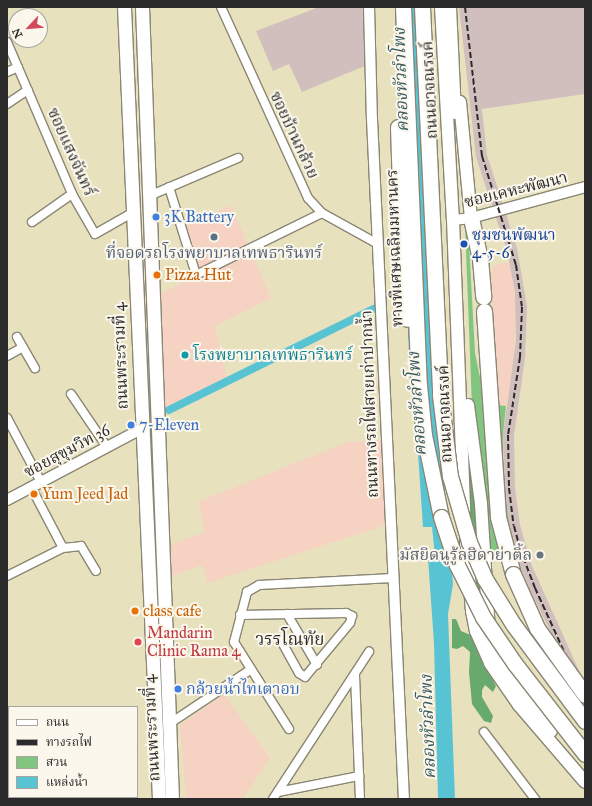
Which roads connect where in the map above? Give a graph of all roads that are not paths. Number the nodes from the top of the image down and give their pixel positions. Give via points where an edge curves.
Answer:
1 (124, 7) edge
2 (142, 7) edge
3 (221, 7) edge
4 (369, 7) edge
5 (394, 7) edge
6 (403, 7) edge
7 (422, 7) edge
8 (441, 7) edge
9 (450, 7) edge
10 (7, 42) edge
11 (18, 67) junction
12 (7, 72) edge
13 (28, 90) junction
14 (7, 104) edge
15 (238, 158) dead end
16 (170, 187) junction
17 (585, 188) edge
18 (72, 194) junction
19 (149, 196) junction
20 (132, 213) junction
21 (322, 213) junction
22 (461, 219) junction
23 (32, 222) dead end
24 (378, 244) junction
25 (17, 337) dead end
26 (23, 347) junction
27 (7, 356) edge
28 (35, 368) dead end
29 (419, 385) junction
30 (72, 394) dead end
31 (7, 418) edge
32 (141, 429) junction
33 (107, 447) junction
34 (41, 482) junction
35 (31, 487) junction
36 (7, 500) edge
37 (62, 548) junction
38 (96, 570) dead end
39 (7, 576) edge
40 (393, 578) junction
41 (287, 614) junction
42 (240, 615) junction
43 (280, 639) dead end
44 (369, 652) dead end
45 (316, 665) junction
46 (250, 670) junction
47 (355, 675) junction
48 (161, 690) junction
49 (585, 695) edge
50 (585, 721) edge
51 (169, 724) junction
52 (289, 729) dead end
53 (484, 732) dead end
54 (585, 754) edge
55 (585, 772) edge
56 (358, 776) junction
57 (585, 782) edge
58 (276, 795) edge
59 (159, 799) edge
60 (172, 799) edge
61 (360, 799) edge
62 (404, 799) edge
63 (535, 799) edge

1 - 20 main road, ถนนพระรามที่ 4
2 - 19 main road, ถนนพระรามที่ 4
3 - 21 street, ซอยบ้านกล้วย via 308,198
4 - 24 street, ถนนทางรถไฟสายเก่าปากน้ำ
5 - 29 highway via 402,274 411,349
6 - 29 highway, ทางพิเศษเฉลิมมหานคร
7 - 50 highway, bridge via 440,395 450,476 469,542 488,585 512,624
8 - 22 main road, ถนนอาจณรงค์
9 - 22 main road, ถนนอาจณรงค์
10 - 11 street, ซอยแสงจันทร์
11 - 12 street
11 - 13 street, ซอยแสงจันทร์
13 - 14 street
13 - 18 street, ซอยแสงจันทร์
15 - 16 street
16 - 19 street
16 - 21 street via 196,275
17 - 22 street, ซอยเคหะพัฒนา
18 - 20 street, ซอยแสงจันทร์ via 95,234
18 - 23 street
19 - 20 main road
19 - 48 main road, ถนนพระรามที่ 4
20 - 32 main road, ถนนพระรามที่ 4
21 - 24 street, ซอยบ้านกล้วย
22 - 49 highway, bridge via 480,259 498,517 513,574 537,628
22 - 55 main road, ถนนอาจณรงค์ via 468,407 481,504 489,630 500,658 517,685
22 - 57 main road, ถนนอาจณรงค์ via 466,542 476,630 490,664 508,691
24 - 40 street, ถนนทางรถไฟสายเก่าปากน้ำ
25 - 26 street
26 - 27 street
26 - 28 street
29 - 54 highway, ทางพิเศษเฉลิมมหานคร, bridge via 433,489 447,539 465,584 515,664
30 - 33 street
31 - 34 street
32 - 33 street, ซอยสุขุมวิท 36
32 - 48 main road, ถนนพระรามที่ 4
33 - 34 street, ซอยสุขุมวิท 36
34 - 35 street, ซอยสุขุมวิท 36
35 - 36 street, ซอยสุขุมวิท 36
35 - 37 street
37 - 38 street via 81,546
37 - 39 street
40 - 42 street via 254,586 247,592
40 - 62 street, ถนนทางรถไฟสายเก่าปากน้ำ
41 - 42 street
41 - 45 street
41 - 45 street via 346,613 352,616 350,623
42 - 46 street via 234,642
43 - 45 street via 302,676 308,676
44 - 47 street
46 - 51 street
46 - 52 street
47 - 56 street
47 - 58 street
48 - 51 main road, ถนนพระรามที่ 4
48 - 59 main road, ถนนพระรามที่ 4
51 - 60 main road, ถนนพระรามที่ 4
53 - 63 street
56 - 58 street
56 - 61 street

